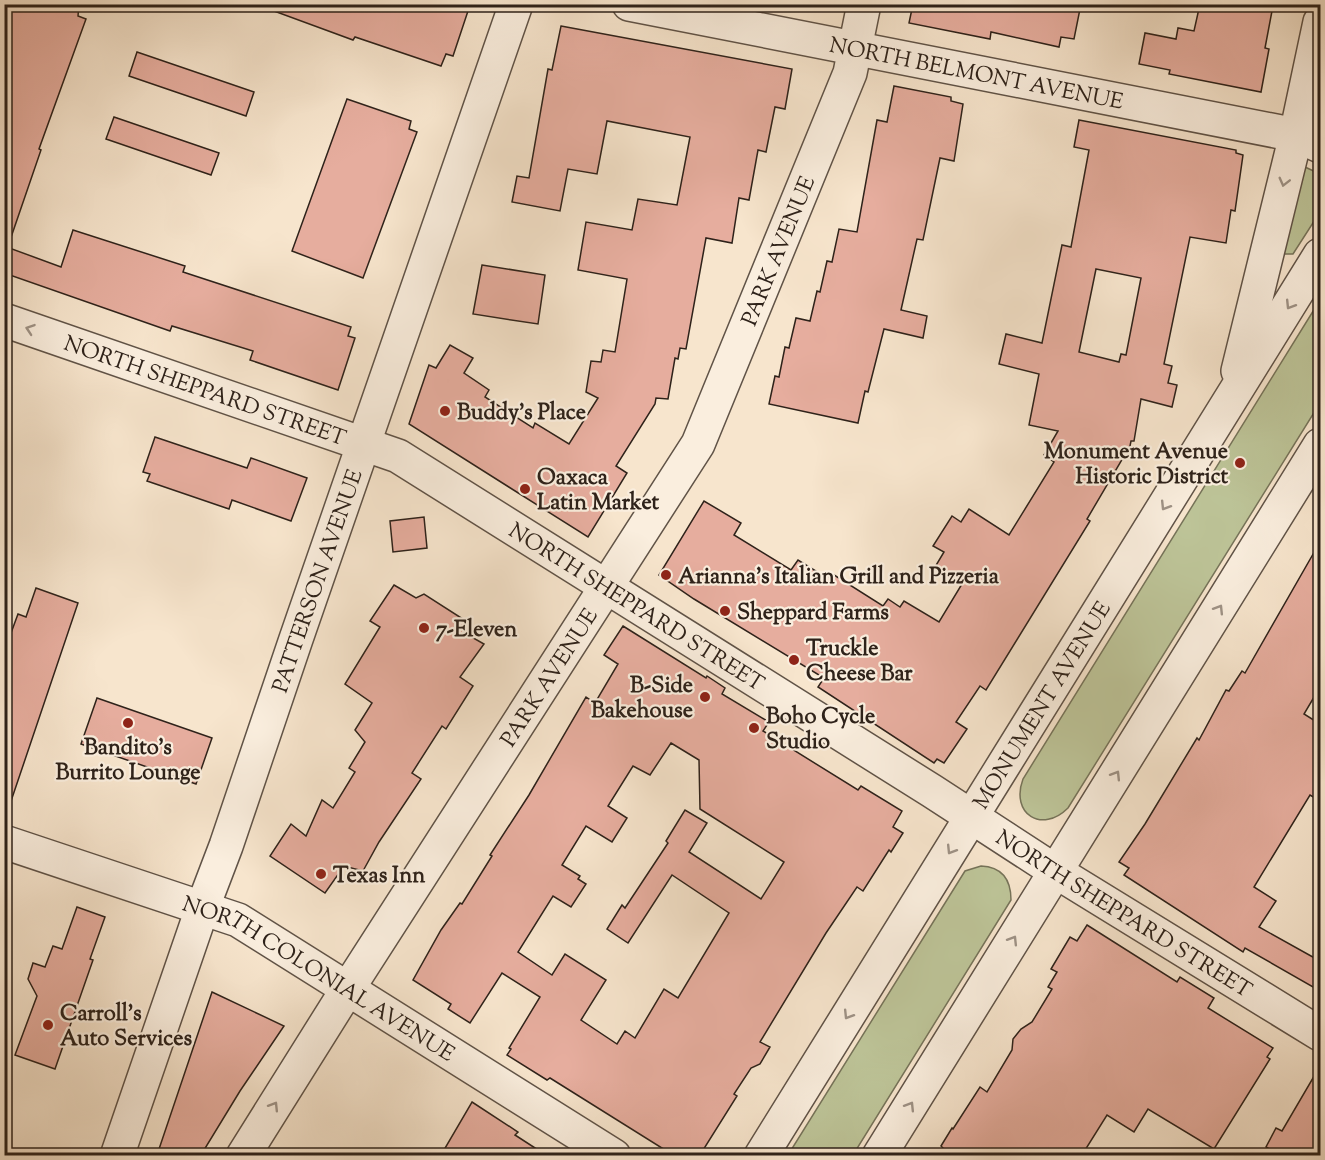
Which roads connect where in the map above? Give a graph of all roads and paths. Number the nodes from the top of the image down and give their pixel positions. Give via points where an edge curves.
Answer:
1 (516, 4) edge
2 (629, 4) edge
3 (864, 4) edge
4 (1320, 22) edge
5 (856, 49) junction
6 (1308, 140) edge
7 (1320, 255) edge
8 (4, 320) edge
9 (1231, 399) junction
10 (364, 443) junction
11 (1317, 458) edge
12 (607, 586) junction
13 (972, 816) junction
14 (4, 842) edge
15 (1056, 871) junction
16 (202, 909) junction
17 (347, 990) junction
18 (1320, 1034) edge
19 (117, 1155) edge
20 (243, 1155) edge
21 (614, 1155) edge
22 (761, 1155) edge
23 (879, 1155) edge

1 - 10 street, PATTERSON AVENUE
2 - 5 street, NORTH BELMONT AVENUE
3 - 5 street, PARK AVENUE
4 - 6 street
5 - 6 street, NORTH BELMONT AVENUE
5 - 12 street, PARK AVENUE via 850,73 698,444
6 -> 9 street
7 -> 9 street, MONUMENT AVENUE
10 -> 8 street, NORTH SHEPPARD STREET
9 -> 13 street, MONUMENT AVENUE
10 - 12 street, NORTH SHEPPARD STREET via 398,456
10 - 16 street, PATTERSON AVENUE
15 -> 11 street
12 - 13 street, NORTH SHEPPARD STREET
12 - 17 street, PARK AVENUE
13 - 15 street, NORTH SHEPPARD STREET
13 -> 22 street, MONUMENT AVENUE
14 - 16 street, NORTH COLONIAL AVENUE
15 - 18 street, NORTH SHEPPARD STREET
23 -> 15 street
16 - 17 street, NORTH COLONIAL AVENUE via 237,920
16 - 19 street, PATTERSON AVENUE
20 -> 17 street, PARK AVENUE
17 - 21 street, NORTH COLONIAL AVENUE

